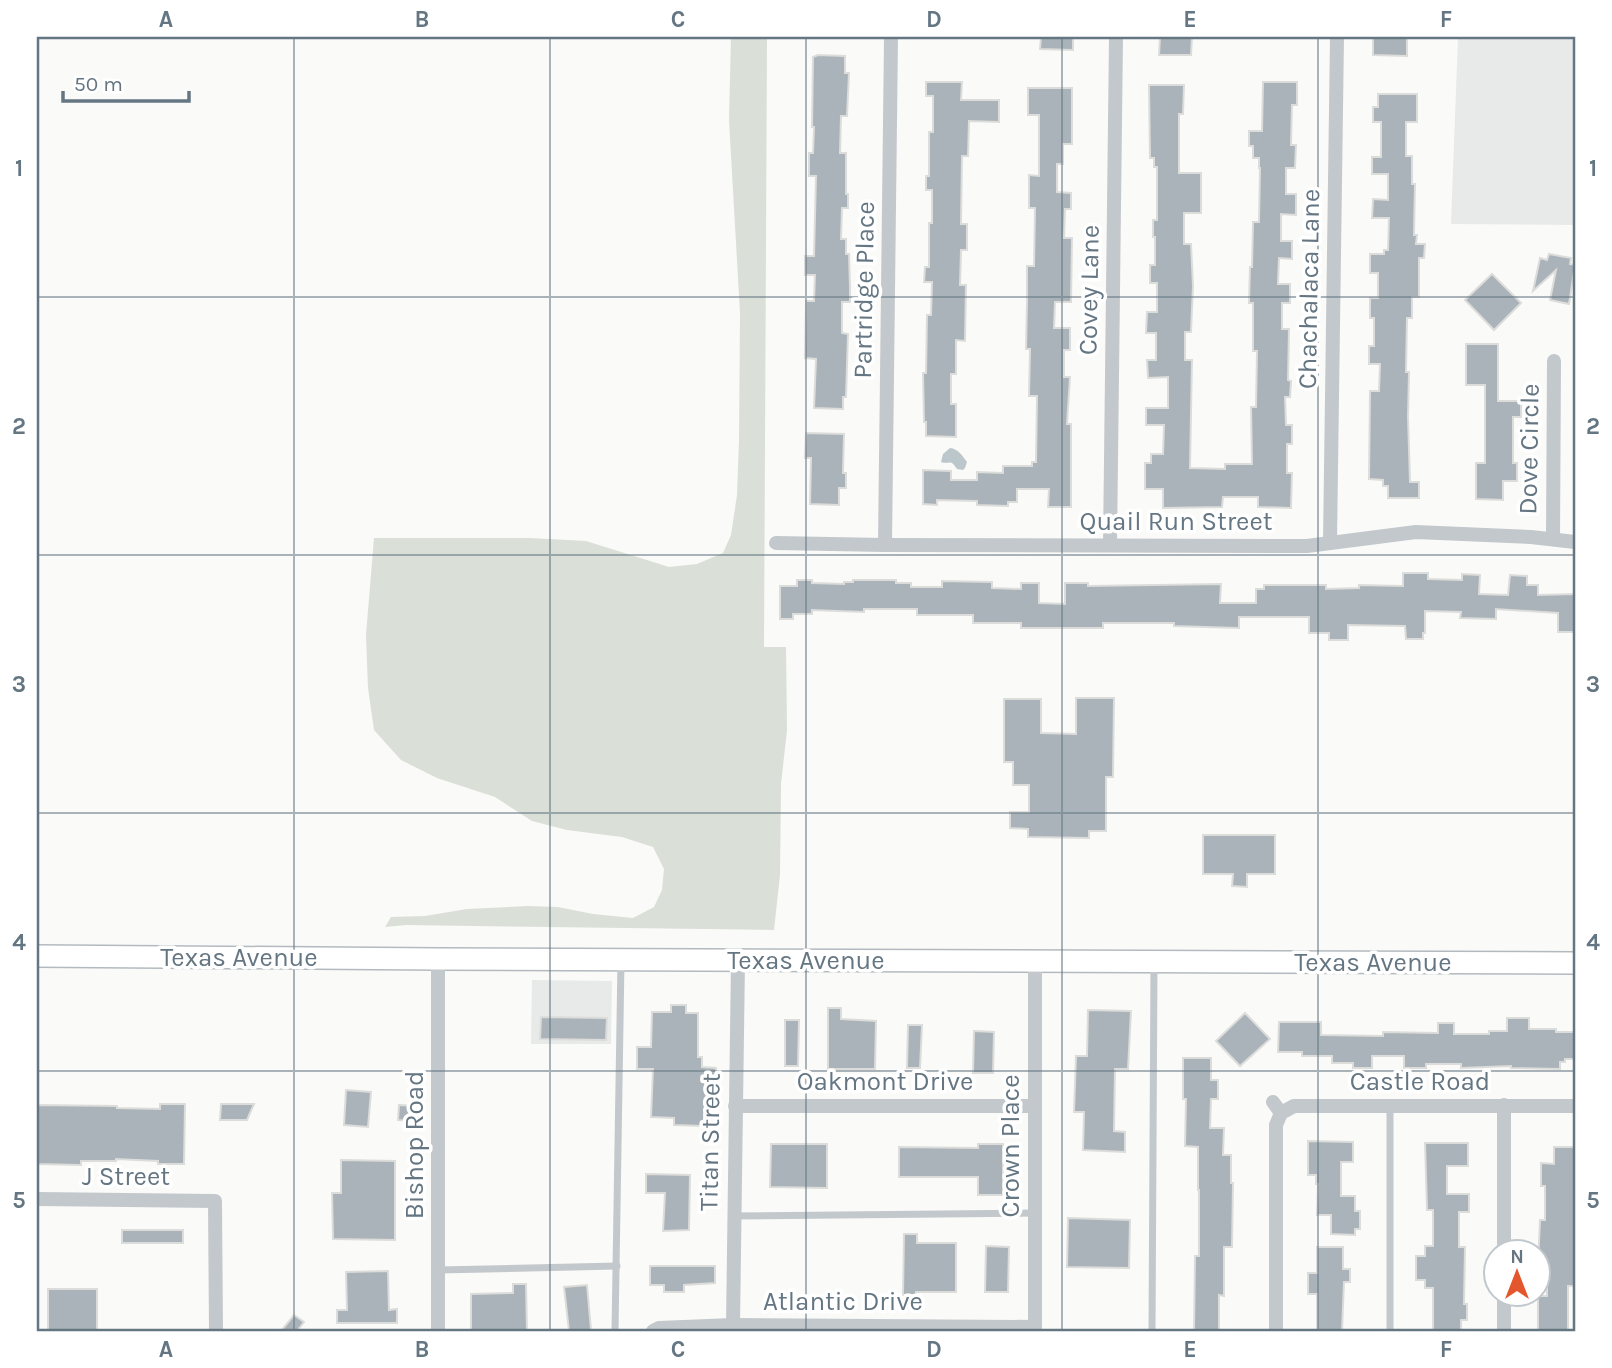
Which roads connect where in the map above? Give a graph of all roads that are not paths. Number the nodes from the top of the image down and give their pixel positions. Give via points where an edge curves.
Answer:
1 (891, 37) edge
2 (1116, 37) edge
3 (1337, 37) edge
4 (1554, 361) dead end
5 (1553, 538) junction
6 (776, 542) dead end
7 (1330, 542) junction
8 (1575, 542) edge
9 (886, 545) junction
10 (1110, 545) junction
11 (37, 956) edge
12 (439, 959) junction
13 (621, 959) junction
14 (738, 960) junction
15 (1035, 961) junction
16 (1154, 961) junction
17 (1575, 963) edge
18 (1504, 1105) junction
19 (735, 1106) junction
20 (1035, 1106) junction
21 (1390, 1106) junction
22 (1575, 1106) edge
23 (37, 1199) edge
24 (1035, 1213) junction
25 (734, 1216) junction
26 (1504, 1238) edge
27 (617, 1266) junction
28 (438, 1270) junction
29 (1504, 1308) edge
30 (733, 1325) junction
31 (1035, 1329) edge
32 (216, 1331) edge
33 (438, 1331) edge
34 (615, 1331) edge
35 (653, 1331) edge
36 (1152, 1331) edge
37 (1276, 1331) edge
38 (1390, 1331) edge
39 (1504, 1331) edge

1 - 9 street, Partridge Place
2 - 10 street, Covey Lane
3 - 7 street, Chachalaca Lane
4 - 5 street, Dove Circle
5 - 7 street, Quail Run Street via 1416,532
5 - 8 street, Quail Run Street
6 - 9 street, Quail Run Street
7 - 10 street, Quail Run Street via 1307,546
9 - 10 street, Quail Run Street
11 - 12 street, Texas Avenue
12 - 13 street, Texas Avenue
12 - 28 street, Bishop Road
13 - 14 street, Texas Avenue
13 - 27 lane
14 - 15 street, Texas Avenue
14 - 19 street, Titan Street
15 - 16 street, Texas Avenue
15 - 20 street, Crown Place
16 - 17 street, Texas Avenue
16 - 36 lane
18 - 21 street, Castle Road
18 - 22 street, Castle Road
18 - 26 street
19 - 20 street, Oakmont Drive
19 - 25 street, Titan Street
20 - 24 street, Crown Place
21 - 37 street, Castle Road via 1277,1108
21 - 38 lane
23 - 32 street, J Street via 215,1201
24 - 25 lane
24 - 31 street, Crown Place
25 - 30 street, Titan Street
27 - 28 lane
27 - 34 lane
28 - 33 street, Bishop Road
29 - 39 street
30 - 31 street, Atlantic Drive
30 - 35 street, Atlantic Drive

